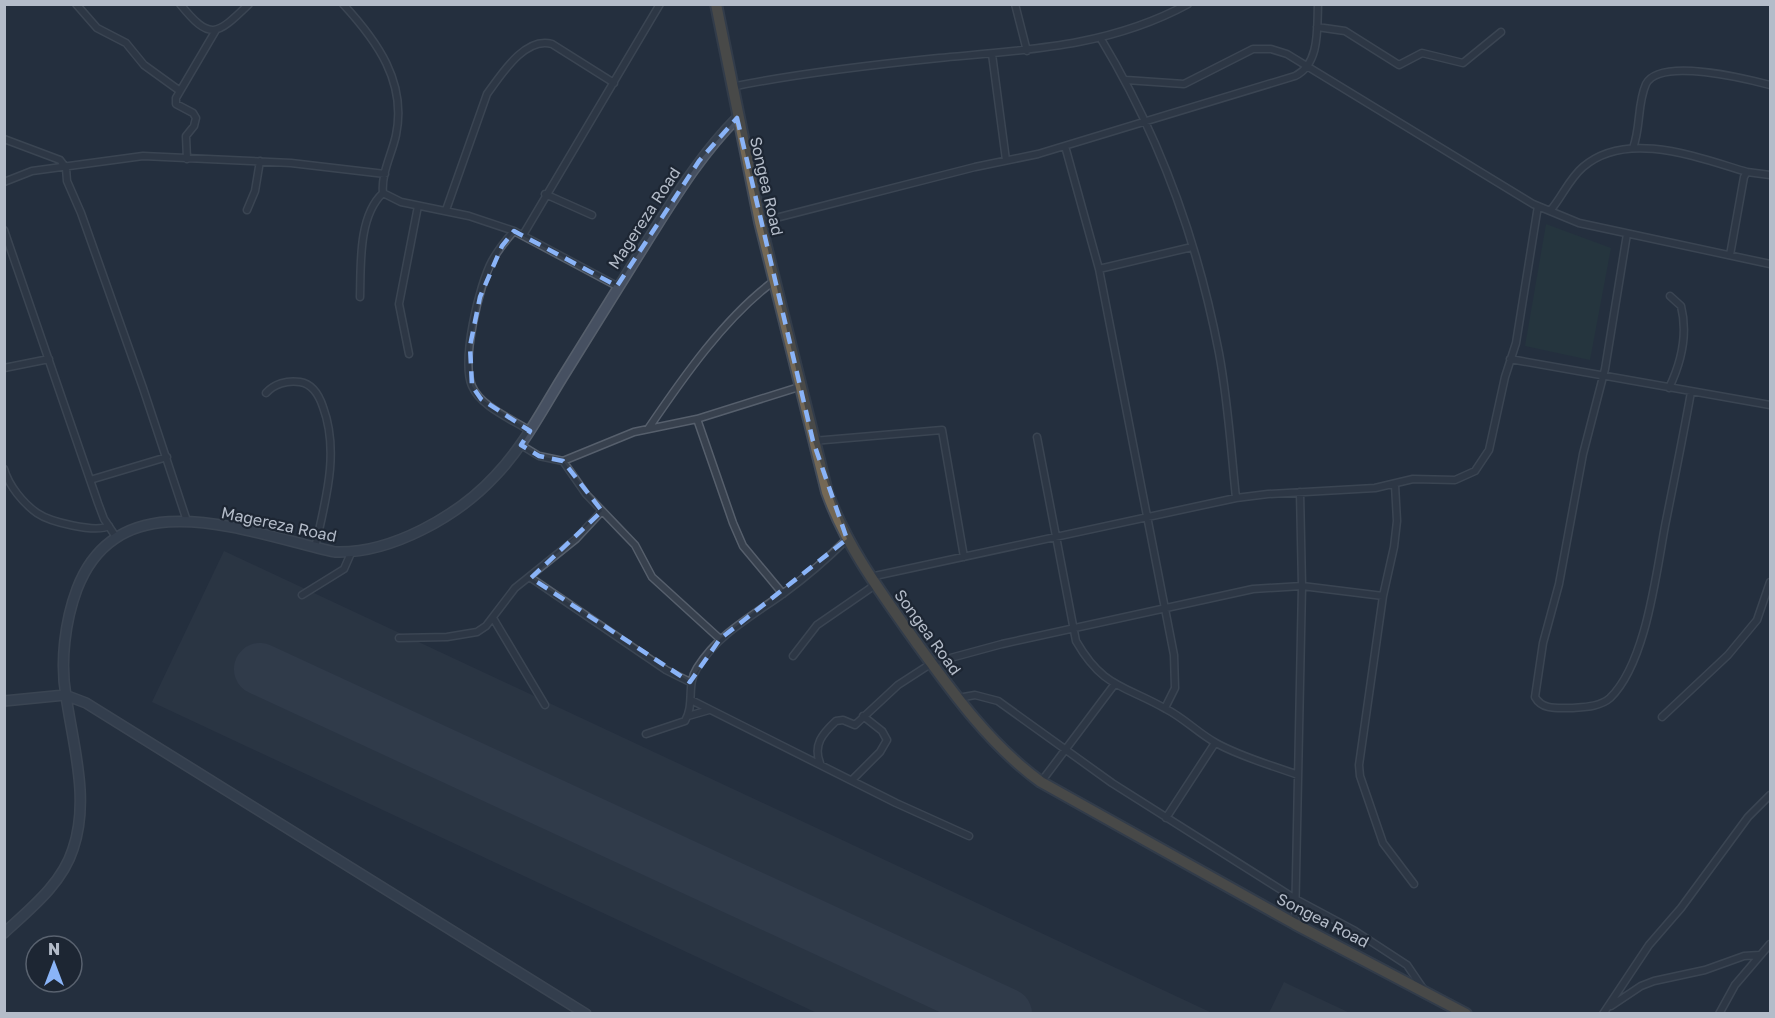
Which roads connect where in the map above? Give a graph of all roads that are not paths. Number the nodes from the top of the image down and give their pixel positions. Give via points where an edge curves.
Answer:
1 (76, 4) edge
2 (180, 4) edge
3 (249, 4) edge
4 (343, 4) edge
5 (660, 4) edge
6 (716, 4) edge
7 (1016, 4) edge
8 (1188, 4) edge
9 (1318, 4) edge
10 (1317, 27) junction
11 (216, 30) junction
12 (1501, 32) dead end
13 (1101, 39) junction
14 (1028, 51) junction
15 (992, 54) junction
16 (1309, 67) junction
17 (1126, 80) junction
18 (614, 83) junction
19 (1770, 85) edge
20 (731, 87) junction
21 (180, 91) junction
22 (737, 118) junction
23 (1146, 120) junction
24 (4, 139) edge
25 (1065, 146) junction
26 (1633, 148) junction
27 (187, 159) junction
28 (1006, 160) junction
29 (260, 161) junction
30 (66, 168) junction
31 (1747, 172) junction
32 (385, 174) junction
33 (1770, 175) edge
34 (4, 182) edge
35 (383, 193) junction
36 (545, 194) junction
37 (418, 206) junction
38 (1538, 206) junction
39 (247, 210) dead end
40 (446, 210) junction
41 (1550, 211) junction
42 (591, 215) dead end
43 (760, 222) junction
44 (4, 230) edge
45 (514, 231) junction
46 (1627, 234) junction
47 (523, 235) junction
48 (1192, 247) junction
49 (1730, 255) junction
50 (1770, 264) edge
51 (1099, 269) junction
52 (774, 281) junction
53 (617, 286) junction
54 (1670, 296) dead end
55 (360, 297) dead end
56 (409, 354) dead end
57 (48, 359) junction
58 (1510, 359) junction
59 (4, 368) edge
60 (1604, 375) junction
61 (799, 387) junction
62 (1670, 387) junction
63 (1691, 392) junction
64 (266, 393) dead end
65 (1770, 405) edge
66 (697, 419) junction
67 (648, 429) junction
68 (530, 431) junction
69 (1037, 437) dead end
70 (813, 441) junction
71 (521, 445) junction
72 (166, 457) junction
73 (563, 461) junction
74 (4, 469) edge
75 (90, 480) junction
76 (1395, 485) junction
77 (1300, 492) junction
78 (1236, 498) junction
79 (602, 512) junction
80 (1148, 519) junction
81 (187, 521) junction
82 (109, 526) junction
83 (116, 537) junction
84 (847, 539) junction
85 (1055, 539) junction
86 (315, 548) junction
87 (351, 553) junction
88 (964, 557) junction
89 (531, 578) junction
90 (873, 581) junction
91 (1770, 582) edge
92 (1302, 586) junction
93 (783, 594) junction
94 (302, 595) dead end
95 (1383, 596) junction
96 (1163, 609) junction
97 (493, 618) junction
98 (1074, 629) junction
99 (399, 638) dead end
100 (720, 639) junction
101 (793, 656) dead end
102 (932, 663) junction
103 (690, 682) junction
104 (1114, 685) junction
105 (65, 695) junction
106 (958, 698) junction
107 (691, 700) junction
108 (4, 701) edge
109 (545, 705) dead end
110 (1165, 708) junction
111 (709, 710) junction
112 (688, 716) junction
113 (863, 716) junction
114 (1662, 717) dead end
115 (646, 734) dead end
116 (1215, 743) junction
117 (1065, 751) junction
118 (820, 763) junction
119 (1298, 775) junction
120 (852, 780) junction
121 (1041, 782) junction
122 (1770, 795) edge
123 (1166, 818) junction
124 (969, 836) dead end
125 (1414, 884) dead end
126 (1297, 900) junction
127 (1295, 924) junction
128 (4, 933) edge
129 (1770, 944) edge
130 (1759, 955) junction
131 (1424, 990) junction
132 (1608, 1007) junction
133 (586, 1014) edge
134 (1466, 1014) edge
135 (1603, 1014) edge
136 (1719, 1014) edge

1 - 21 street via 97,28 126,43 144,65
2 - 11 street via 201,28
3 - 11 street
4 - 32 street via 380,48 397,89 396,134
5 - 18 street
6 - 20 highway, Songea Road
7 - 14 street
8 - 13 street
9 - 10 street
10 - 12 street via 1345,31 1399,65 1422,53 1463,63
10 - 16 street
11 - 21 street
13 - 14 street
13 - 17 street
14 - 15 street
15 - 20 street via 813,73
15 - 28 street
16 - 17 street via 1287,54 1257,48 1184,84
16 - 23 street via 1290,78
16 - 38 street
17 - 23 street
18 - 36 street
18 - 40 street via 552,44 534,43 488,94
19 - 26 street via 1726,74 1656,75 1644,90
20 - 22 highway, Songea Road
21 - 27 street via 176,104 194,113 195,118 186,136
22 - 43 highway, Songea Road
22 - 53 street, Magereza Road via 699,161
23 - 25 street
23 - 48 street
24 - 30 street via 56,157
25 - 28 street
25 - 51 street
26 - 31 street via 1672,152
26 - 41 street via 1588,163
27 - 29 street
27 - 30 street via 143,156
28 - 43 street
29 - 32 street
29 - 39 street
30 - 34 street via 32,171
30 - 72 street via 69,188
31 - 33 street
31 - 49 street
32 - 35 street
35 - 37 street
35 - 55 street via 370,208 367,220
36 - 42 street
36 - 47 street
37 - 40 street
37 - 56 street via 399,304
38 - 41 street
38 - 58 street via 1521,316
40 - 45 street
41 - 46 street via 1578,223
43 - 52 highway, Songea Road
44 - 57 street
45 - 47 street
45 - 68 street via 492,262 485,280 470,346 469,370 472,386 481,399
46 - 49 street
46 - 60 street
47 - 53 street
48 - 51 street
48 - 78 street via 1219,351
49 - 50 street
51 - 80 street
52 - 61 highway, Songea Road
52 - 67 street via 737,314
53 - 68 street, Magereza Road
54 - 62 street via 1681,306 1684,330 1680,362
57 - 59 street
57 - 75 street
58 - 60 street
58 - 76 street via 1489,450 1475,471 1455,480 1413,479
60 - 62 street
60 - 63 street via 1543,643 1535,697 1545,707 1572,708 1605,702 1630,664 1650,605
61 - 66 street
61 - 70 highway, Songea Road
62 - 63 street
63 - 65 street
64 - 86 street via 280,383 306,382 315,389 328,418 332,449
66 - 67 street
66 - 93 street via 743,546
67 - 73 street
68 - 71 street, Magereza Road
69 - 85 street
70 - 84 highway, Songea Road via 834,512
70 - 88 street via 942,430
71 - 73 street via 539,456
71 - 87 street, Magereza Road via 493,478 446,514 404,537
72 - 75 street
72 - 81 street
73 - 79 street
74 - 82 street via 15,490 39,515 94,529
75 - 82 street
76 - 77 street
76 - 95 street via 1397,521
77 - 78 street
77 - 92 street
78 - 80 street
79 - 89 street via 586,531
79 - 100 street via 635,545 652,577
80 - 85 street
80 - 96 street
81 - 83 street, Magereza Road via 157,522
81 - 86 street, Magereza Road
82 - 83 street
83 - 105 street, Magereza Road via 92,559 73,599 65,652
84 - 90 highway, Songea Road
84 - 93 street
85 - 88 street
85 - 98 street
86 - 87 street, Magereza Road
87 - 94 street via 344,569
88 - 90 street
89 - 97 street via 508,595
89 - 103 street via 656,664
90 - 101 street via 817,625
90 - 102 highway, Songea Road
91 - 114 street via 1757,620 1728,655
92 - 95 street
92 - 96 street via 1253,590
92 - 119 street
93 - 100 street
95 - 125 street via 1360,751 1360,776 1383,843
96 - 98 street
96 - 110 street via 1177,674
97 - 99 street via 466,636
97 - 109 street
98 - 102 street
98 - 104 street via 1084,656
100 - 103 street
102 - 106 highway, Songea Road
102 - 113 street via 898,685
103 - 107 street
104 - 110 street
104 - 117 street
105 - 108 street
105 - 128 street, Magereza Road via 80,792 73,850 54,883
105 - 133 street via 102,712 171,754
106 - 117 street via 975,695 998,701
106 - 121 highway, Songea Road via 1014,763
107 - 111 street
107 - 112 street
110 - 116 street
111 - 112 street
111 - 118 street
112 - 115 street via 678,725
113 - 118 street via 855,724 839,720 829,728 816,747
113 - 120 street via 882,731 886,740 880,752
116 - 119 street
116 - 123 street
117 - 121 street
117 - 123 street
118 - 120 street
119 - 126 street
120 - 124 street
121 - 127 highway, Songea Road
122 - 132 street via 1748,817 1649,945
123 - 126 street
126 - 127 street
126 - 131 street via 1407,965
127 - 131 highway, Songea Road
129 - 130 street
130 - 132 street via 1654,981
130 - 136 street via 1735,985
131 - 134 highway, Songea Road
132 - 135 street

